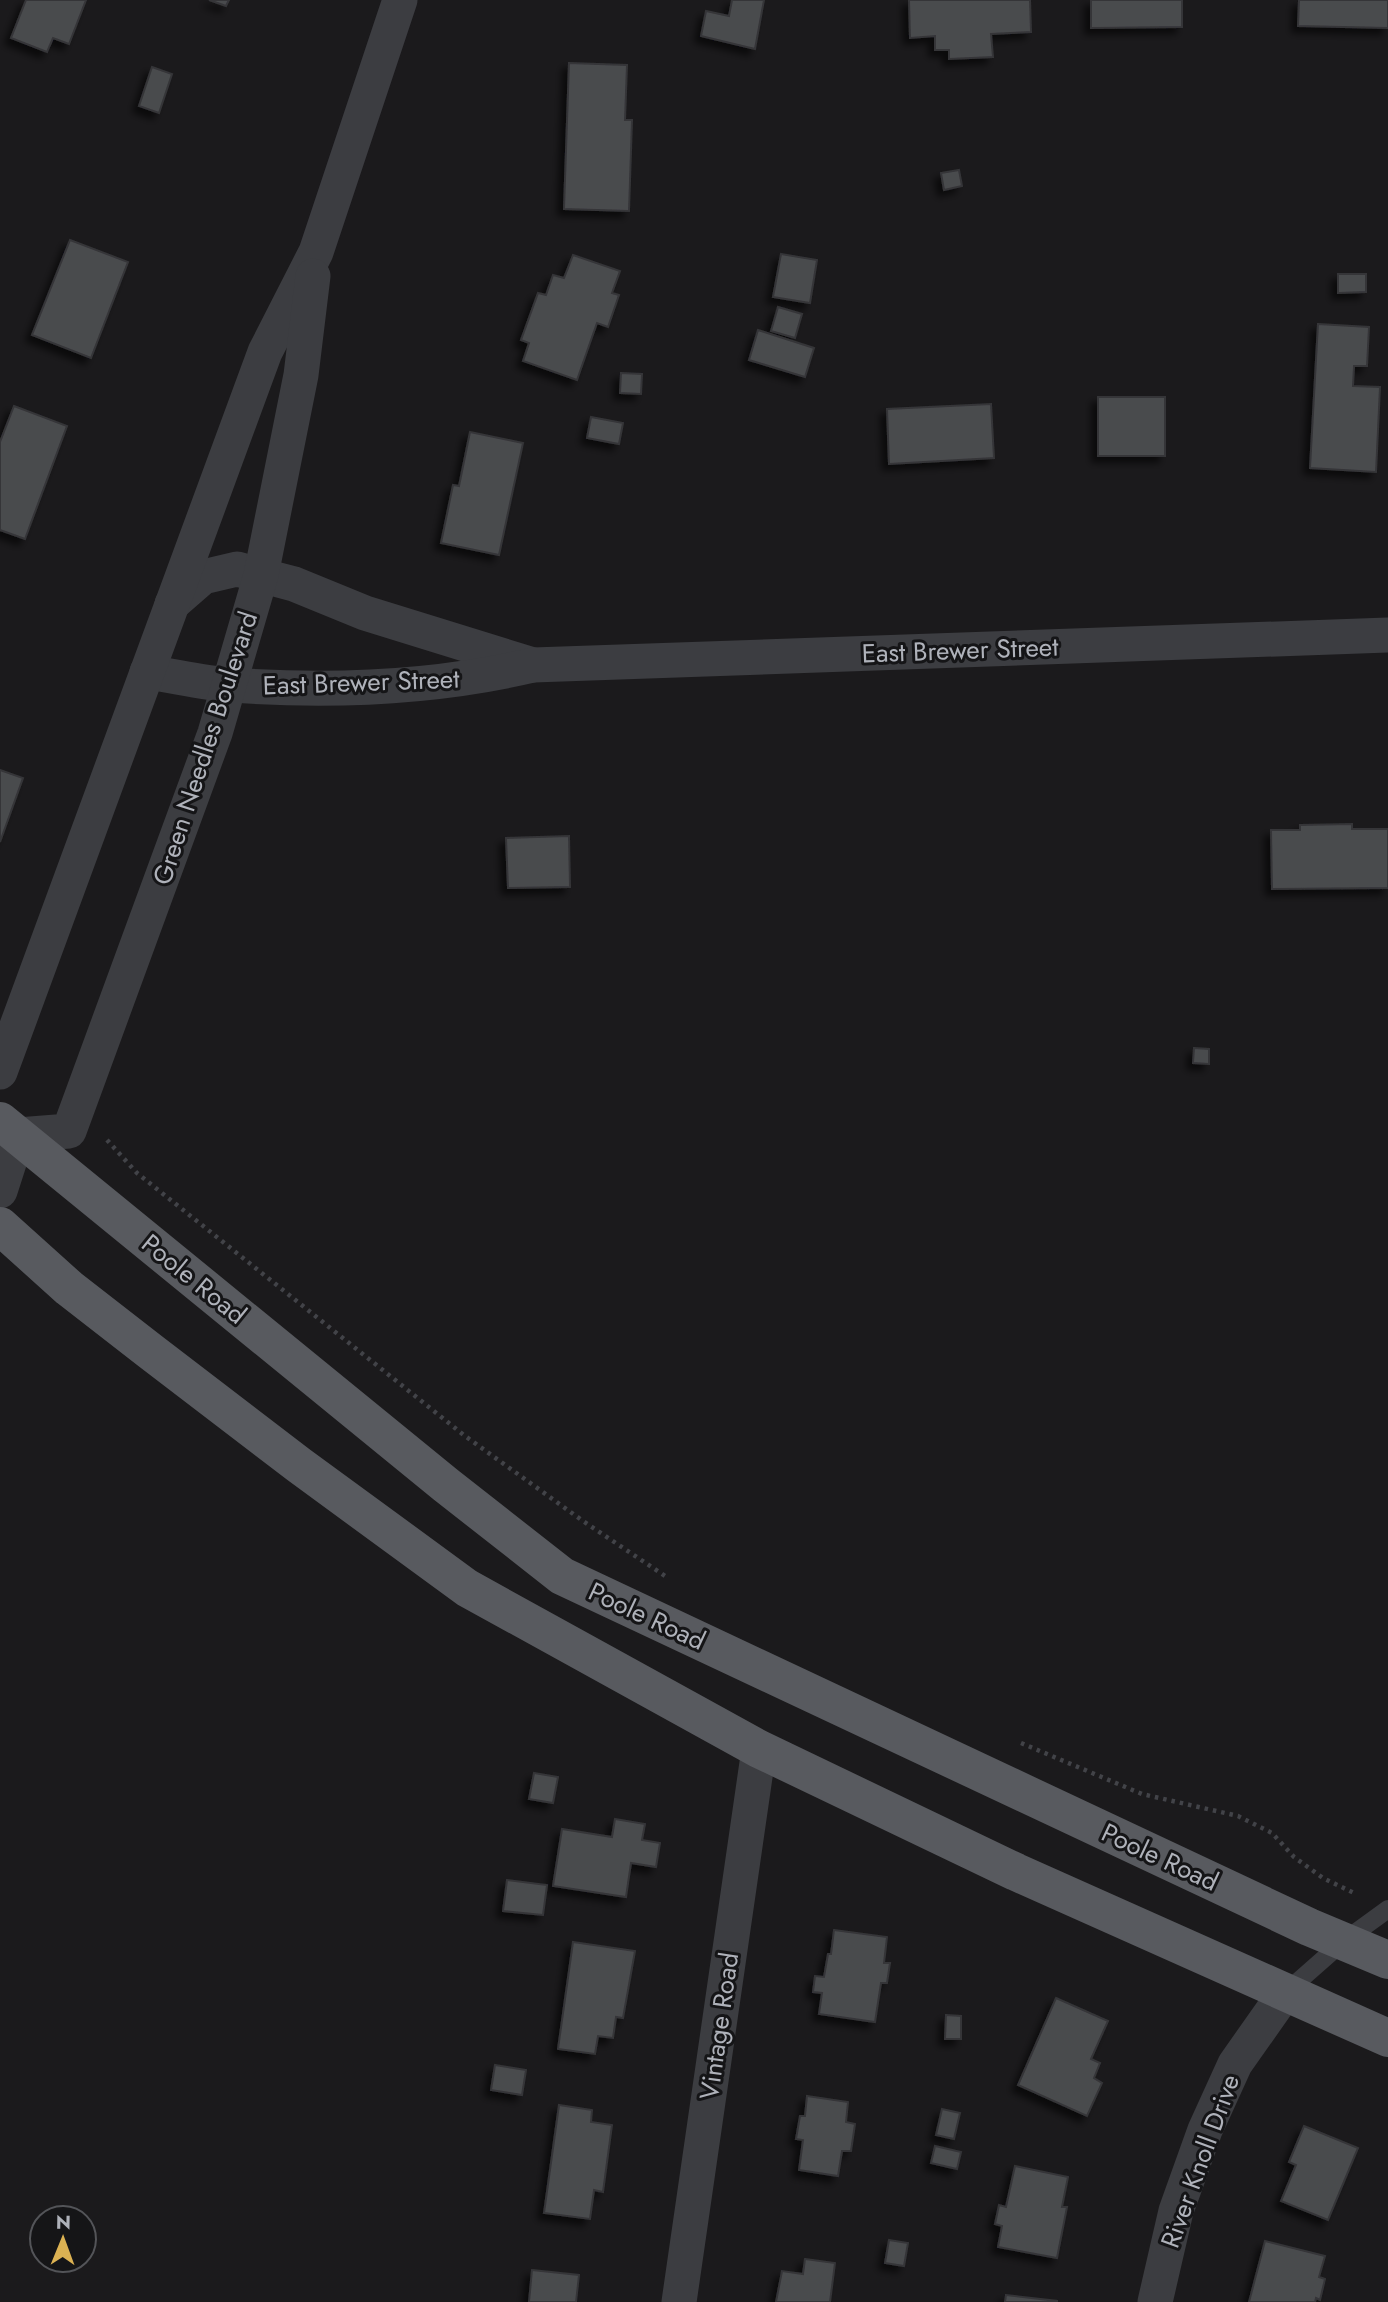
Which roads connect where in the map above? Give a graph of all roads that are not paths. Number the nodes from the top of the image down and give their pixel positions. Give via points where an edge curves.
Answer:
1 (400, 0) edge
2 (316, 252) junction
3 (261, 575) junction
4 (172, 604) junction
5 (1388, 635) edge
6 (533, 665) junction
7 (147, 672) junction
8 (229, 685) junction
9 (0, 1072) edge
10 (0, 1087) edge
11 (9, 1128) edge
12 (0, 1191) edge
13 (0, 1226) edge
14 (759, 1749) junction
15 (1388, 1910) edge
16 (1344, 1941) junction
17 (1388, 1960) edge
18 (1285, 1993) junction
19 (1388, 2038) edge
20 (679, 2302) edge
21 (1155, 2302) edge

1 - 2 street, Green Needles Boulevard
2 - 3 street, Green Needles Boulevard via 301,375
2 - 4 street, Green Needles Boulevard via 265,352
3 - 4 street, East Brewer Street via 237,569 203,577
3 - 6 street, East Brewer Street
3 - 8 street, Green Needles Boulevard
4 - 7 street, Green Needles Boulevard
5 - 6 street, East Brewer Street
6 - 8 street, East Brewer Street via 484,677 401,686
7 - 8 street, East Brewer Street
7 - 9 street, Green Needles Boulevard
8 - 11 street, Green Needles Boulevard via 69,1131
10 - 11 street
11 - 12 street
11 - 16 main road, Poole Road via 562,1576
13 - 14 main road via 150,1352 467,1587
14 - 18 main road
14 - 20 street, Vintage Road
15 - 16 lane
16 - 17 main road, Poole Road
16 - 18 lane
18 - 19 main road
18 - 21 street, River Knoll Drive via 1236,2064 1205,2130 1176,2211

